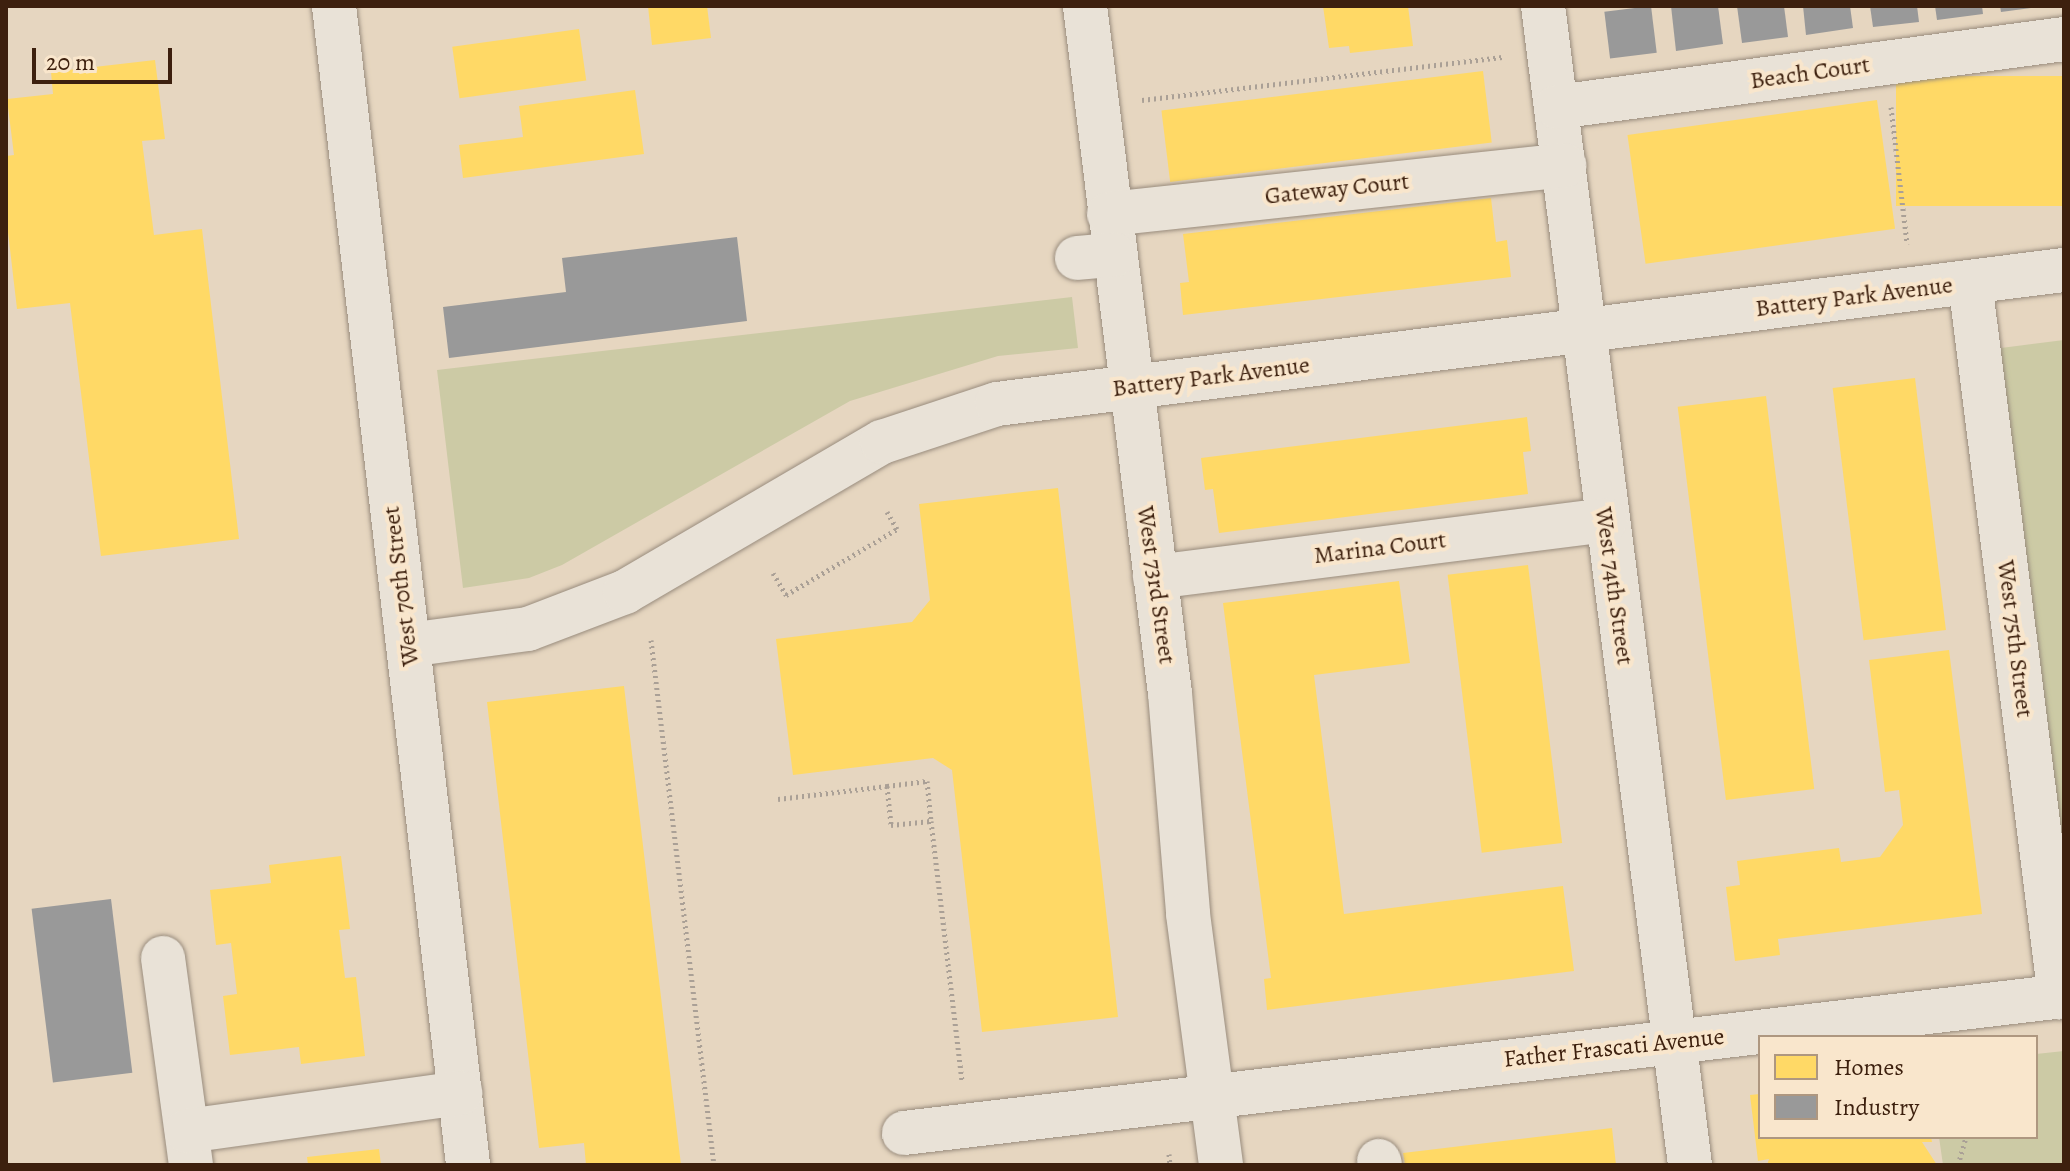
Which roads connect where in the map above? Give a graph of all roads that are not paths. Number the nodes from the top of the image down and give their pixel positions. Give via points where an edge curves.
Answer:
1 (334, 6) edge
2 (1085, 6) edge
3 (1543, 6) edge
4 (2064, 39) edge
5 (1557, 107) junction
6 (1564, 165) junction
7 (1100, 242) junction
8 (2064, 270) edge
9 (1970, 282) junction
10 (1583, 330) junction
11 (1130, 387) junction
12 (1605, 520) junction
13 (1155, 577) junction
14 (408, 645) junction
15 (163, 958) dead end
16 (2062, 997) edge
17 (1674, 1041) junction
18 (460, 1093) junction
19 (1211, 1095) junction
20 (904, 1133) dead end
21 (189, 1148) edge
22 (468, 1165) edge
23 (1221, 1165) edge
24 (1690, 1165) edge

1 - 14 street, West 70th Street
2 - 7 street, West 73rd Street
3 - 5 street, West 74th Street
4 - 5 street, Beach Court
5 - 6 street, West 74th Street
6 - 7 street, Gateway Court
6 - 10 street, West 74th Street
7 - 11 street, West 73rd Street
8 - 9 street, Battery Park Avenue
9 - 10 street, Battery Park Avenue
9 - 16 street, West 75th Street
10 - 11 street, Battery Park Avenue
10 - 12 street, West 74th Street
11 - 13 street, West 73rd Street
11 - 14 street, Battery Park Avenue via 997,404 930,422 882,442 625,592 528,629
12 - 13 street, Marina Court
12 - 17 street, West 74th Street
13 - 19 street, West 73rd Street
14 - 18 street, West 70th Street
15 - 21 street
16 - 17 street, Father Frascati Avenue
17 - 19 street, Father Frascati Avenue
17 - 24 street, West 74th Street
18 - 21 street
18 - 22 street, West 70th Street
19 - 20 street, Father Frascati Avenue
19 - 23 street, West 73rd Street

